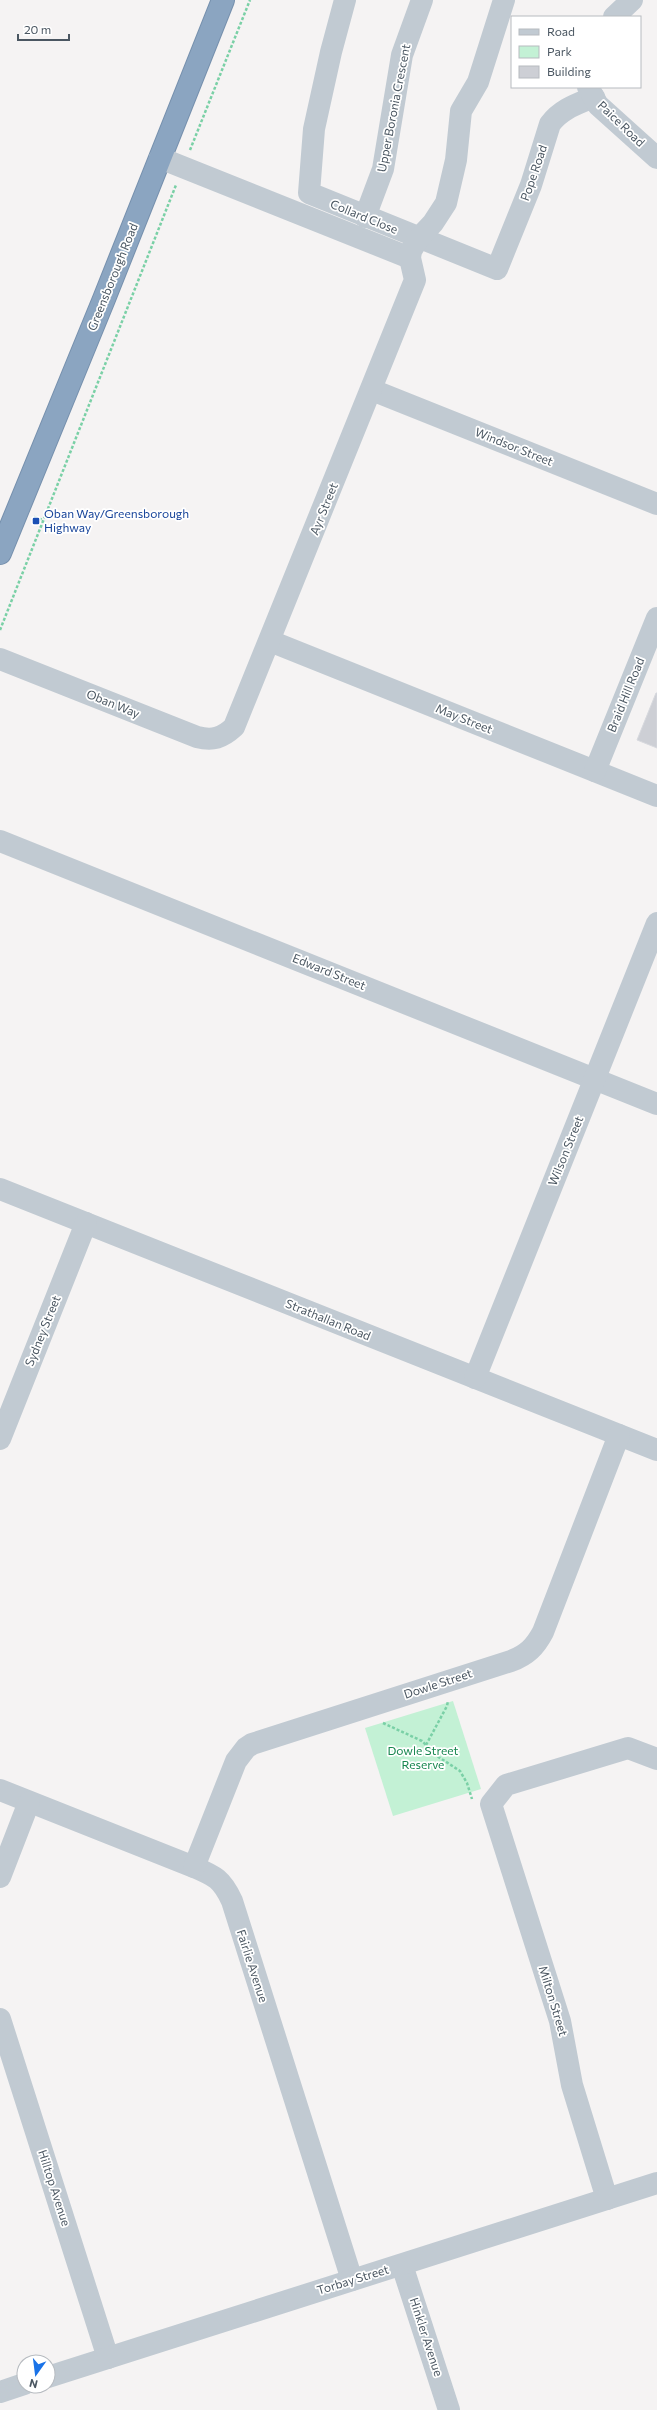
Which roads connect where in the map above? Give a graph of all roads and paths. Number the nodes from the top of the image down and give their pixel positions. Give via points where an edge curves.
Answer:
1 (223, 0) edge
2 (250, 0) edge
3 (345, 0) edge
4 (422, 0) edge
5 (504, 0) edge
6 (632, 0) edge
7 (615, 16) edge
8 (591, 92) edge
9 (160, 158) junction
10 (657, 158) edge
11 (184, 167) junction
12 (365, 216) junction
13 (414, 249) junction
14 (497, 269) joint
15 (372, 390) junction
16 (657, 504) edge
17 (2, 542) edge
18 (657, 618) edge
19 (0, 630) edge
20 (270, 641) junction
21 (0, 659) edge
22 (227, 734) joint
23 (595, 771) junction
24 (657, 796) edge
25 (0, 841) edge
26 (657, 923) edge
27 (595, 1079) junction
28 (657, 1104) edge
29 (0, 1189) edge
30 (86, 1223) junction
31 (476, 1378) junction
32 (619, 1435) junction
33 (0, 1439) edge
34 (657, 1450) edge
35 (447, 1698) dead end
36 (380, 1720) dead end
37 (426, 1745) junction
38 (657, 1759) edge
39 (0, 1790) edge
40 (29, 1802) junction
41 (482, 1802) junction
42 (194, 1867) junction
43 (0, 1877) edge
44 (0, 2019) edge
45 (657, 2183) edge
46 (607, 2199) junction
47 (402, 2265) junction
48 (352, 2280) junction
49 (108, 2358) junction
50 (56, 2374) edge
51 (16, 2387) edge
52 (0, 2392) edge
53 (449, 2410) edge

1 - 9 highway, Greensborough Road
2 - 11 path
3 - 12 street, Collard Close via 330,52 314,129 308,185 311,195
4 - 12 street, Upper Boronia Crescent via 401,62 383,169
5 - 13 street via 495,22 480,77 461,111 455,166 446,203
6 - 7 street
8 - 10 street, Paice Road via 598,105
8 - 14 street, Pope Road via 555,117 550,124 531,184
9 - 11 street
9 - 17 highway, Greensborough Road
11 - 13 street
11 - 19 path
12 - 13 street, Collard Close
13 - 14 street, Collard Close
13 - 15 street, Ayr Street via 415,280
15 - 16 street, Windsor Street
15 - 20 street, Ayr Street
18 - 23 street, Braid Hill Road
20 - 22 street, Ayr Street via 239,718
20 - 23 street, May Street
21 - 22 street, Oban Way via 197,737 215,739
23 - 24 street, May Street
25 - 27 street, Edward Street
26 - 27 street, Wilson Street
27 - 28 street, Edward Street
27 - 31 street, Wilson Street
29 - 30 street, Strathallan Road
30 - 31 street, Strathallan Road
30 - 33 street, Sydney Street
31 - 32 street, Strathallan Road
32 - 34 street, Strathallan Road
32 - 42 street, Dowle Street via 543,1632 533,1648 520,1658 252,1744 236,1761
35 - 37 path via 447,1706
36 - 37 path via 418,1738
37 - 41 path via 463,1774
38 - 41 street via 628,1748 506,1784
39 - 40 street, Fairlie Avenue
40 - 42 street, Fairlie Avenue
40 - 43 street
41 - 46 street, Milton Street via 560,2021 572,2085
42 - 48 street, Fairlie Avenue via 218,1878 224,1884 232,1901
44 - 49 street, Hilltop Avenue
45 - 46 street, Torbay Street
46 - 47 street, Torbay Street
47 - 48 street, Torbay Street
47 - 53 street, Hinkler Avenue
48 - 49 street, Torbay Street
49 - 50 street, Torbay Street
51 - 52 street

